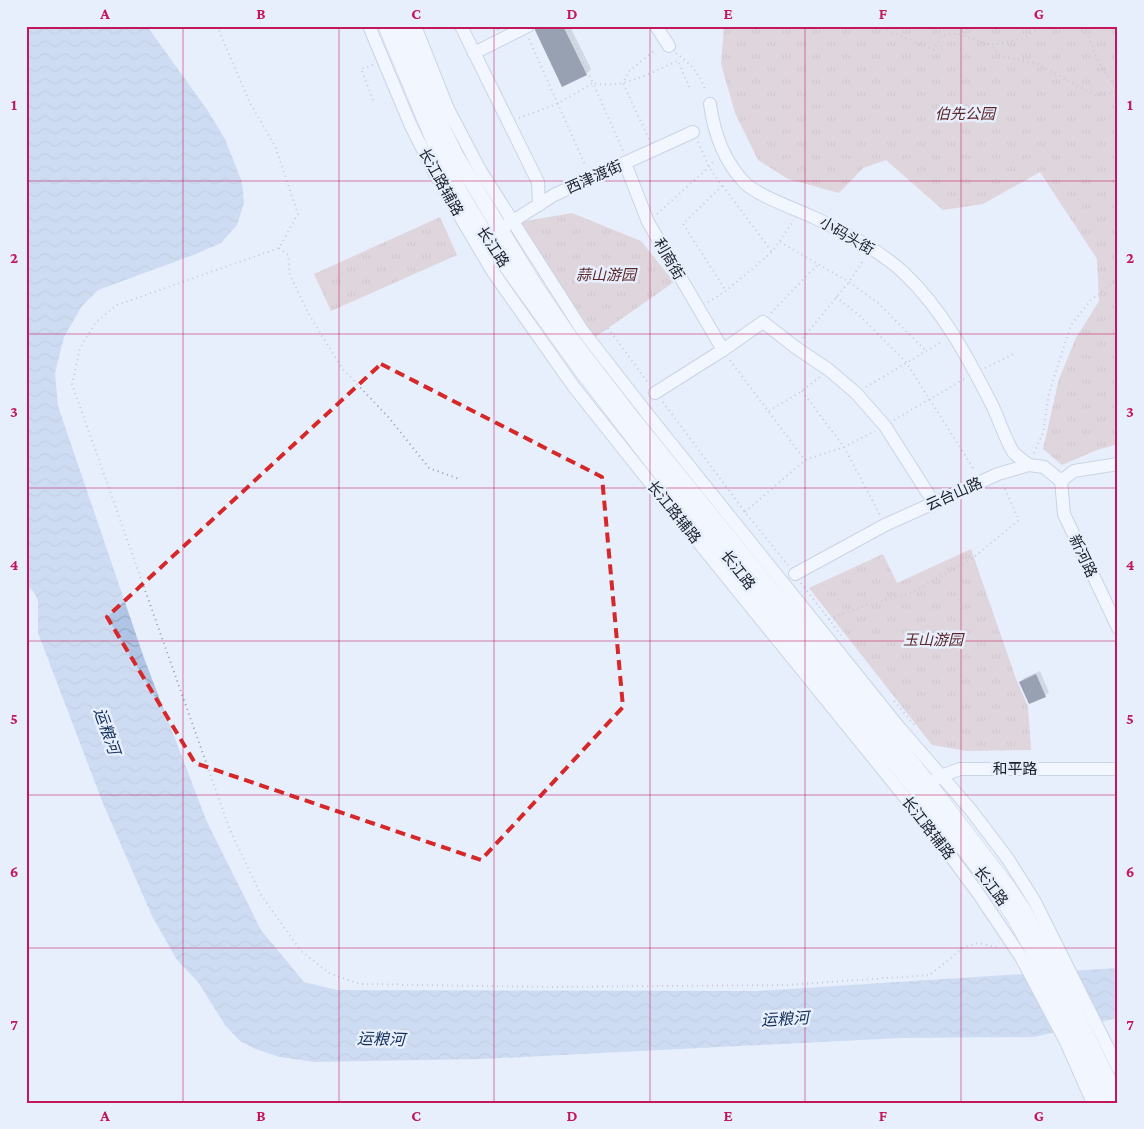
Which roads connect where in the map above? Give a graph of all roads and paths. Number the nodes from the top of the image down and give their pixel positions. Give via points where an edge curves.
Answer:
1 (217, 26) edge
2 (369, 26) edge
3 (386, 26) edge
4 (401, 26) edge
5 (414, 26) edge
6 (461, 26) edge
7 (566, 26) edge
8 (656, 26) edge
9 (878, 26) edge
10 (1043, 26) edge
11 (1072, 26) edge
12 (526, 27) edge
13 (667, 43) junction
14 (988, 44) junction
15 (474, 53) junction
16 (374, 64) dead end
17 (593, 82) junction
18 (623, 83) junction
19 (690, 89) dead end
20 (1118, 92) edge
21 (374, 102) dead end
22 (557, 104) junction
23 (710, 104) joint
24 (510, 123) junction
25 (693, 132) joint
26 (654, 150) junction
27 (625, 163) junction
28 (709, 167) junction
29 (591, 179) junction
30 (722, 186) junction
31 (539, 205) junction
32 (799, 212) junction
33 (512, 221) junction
34 (648, 222) junction
35 (499, 230) junction
36 (780, 242) junction
37 (279, 248) junction
38 (871, 248) junction
39 (772, 252) junction
40 (818, 264) junction
41 (1118, 278) edge
42 (849, 282) junction
43 (726, 291) junction
44 (836, 297) junction
45 (698, 309) junction
46 (763, 322) junction
47 (608, 328) dead end
48 (954, 335) junction
49 (795, 347) junction
50 (723, 350) junction
51 (926, 351) junction
52 (906, 362) junction
53 (829, 370) junction
54 (802, 391) junction
55 (656, 393) junction
56 (856, 393) junction
57 (769, 411) junction
58 (805, 460) dead end
59 (1029, 464) junction
60 (1118, 464) edge
61 (998, 474) junction
62 (459, 479) dead end
63 (981, 481) junction
64 (1061, 481) junction
65 (934, 503) junction
66 (886, 525) junction
67 (795, 574) junction
68 (829, 619) junction
69 (1118, 628) edge
70 (845, 639) dead end
71 (892, 698) dead end
72 (908, 739) junction
73 (1118, 769) edge
74 (929, 784) junction
75 (1007, 937) junction
76 (1038, 949) junction
77 (1081, 1035) junction
78 (1118, 1068) edge
79 (1118, 1100) edge
80 (1093, 1103) edge
81 (1106, 1103) edge

1 - 37 path via 250,101 275,146 298,214
2 - 75 street, 长江路辅路 via 435,174 523,316 574,387 930,828
3 - 74 main road, 长江路 via 438,153 500,258 579,368 776,618
4 - 35 main road, 长江路 via 444,131
5 - 33 street, 长江路辅路 via 448,108 480,170
6 - 15 street
7 - 17 path
8 - 13 street
9 - 14 path via 934,50 941,36 956,33
10 - 14 path via 1024,38
11 - 20 path via 1088,35 1098,61
12 - 15 street
12 - 22 path
13 - 18 path via 628,72
13 - 23 path via 693,68 702,81
14 - 20 path via 1001,56 1036,63 1094,96
15 - 24 street
16 - 21 path via 361,69
17 - 18 path via 603,85
17 - 22 path
17 - 27 path via 626,158
18 - 19 path via 678,61
18 - 26 path
22 - 24 path
22 - 29 path
23 - 32 street, 小码头街 via 722,150 745,183
24 - 31 street via 538,182
25 - 26 street, 西津渡街
25 - 28 path
26 - 27 street, 西津渡街
27 - 29 street, 西津渡街
27 - 34 street, 利商街
28 - 30 path
28 - 34 path
29 - 31 street, 西津渡街
30 - 39 path
30 - 43 path via 683,224
31 - 33 street, 西津渡街
32 - 36 path
32 - 38 street, 小码头街
33 - 35 street, 西津渡街
33 - 72 street, 长江路辅路 via 582,330
34 - 45 street, 利商街
35 - 74 main road, 长江路 via 569,336
36 - 39 path
36 - 40 path
37 - 62 path via 288,255 290,275 308,313 342,368 390,419 429,468
37 - 75 path via 117,305 96,322 80,348 72,384 230,830 261,895 301,950 328,973 360,984 787,985 930,975 964,947 979,944 1000,948
38 - 42 path
38 - 48 street, 小码头街 via 932,303
39 - 43 path
40 - 42 path
40 - 46 path
41 - 59 path via 1091,300 1071,325 1049,392 1043,433
42 - 44 path
42 - 51 path via 878,303
43 - 45 path
44 - 49 path
44 - 52 path
45 - 50 street, 利商街
46 - 49 street
46 - 50 street
47 - 55 path
48 - 51 path
48 - 59 street, 小码头街 via 1014,452
49 - 53 street
50 - 55 street
50 - 57 path
51 - 52 path
52 - 56 path
52 - 63 path
53 - 54 path
53 - 56 street
54 - 57 path
54 - 66 path via 844,447
55 - 67 path
56 - 65 street via 885,426
57 - 58 path
59 - 61 street, 云台山路
59 - 64 street via 1044,466
60 - 64 street via 1074,471
61 - 63 street, 云台山路
61 - 68 path via 1019,520 974,557 913,592
63 - 65 street, 云台山路
64 - 69 street, 新河路 via 1064,514
65 - 66 street, 云台山路
66 - 67 street, 云台山路
67 - 68 path
68 - 70 path
71 - 72 path via 919,731
72 - 74 street, 长江路辅路
73 - 74 street, 和平路 via 960,769
74 - 76 main road, 长江路
74 - 76 street, 长江路辅路 via 970,809 1008,859 1035,902
75 - 76 street, 长江路辅路
76 - 77 main road, 长江路
76 - 77 street, 长江路辅路
77 - 78 street, 长江路辅路
77 - 79 main road, 长江路
77 - 80 street, 长江路辅路
77 - 81 main road, 长江路

